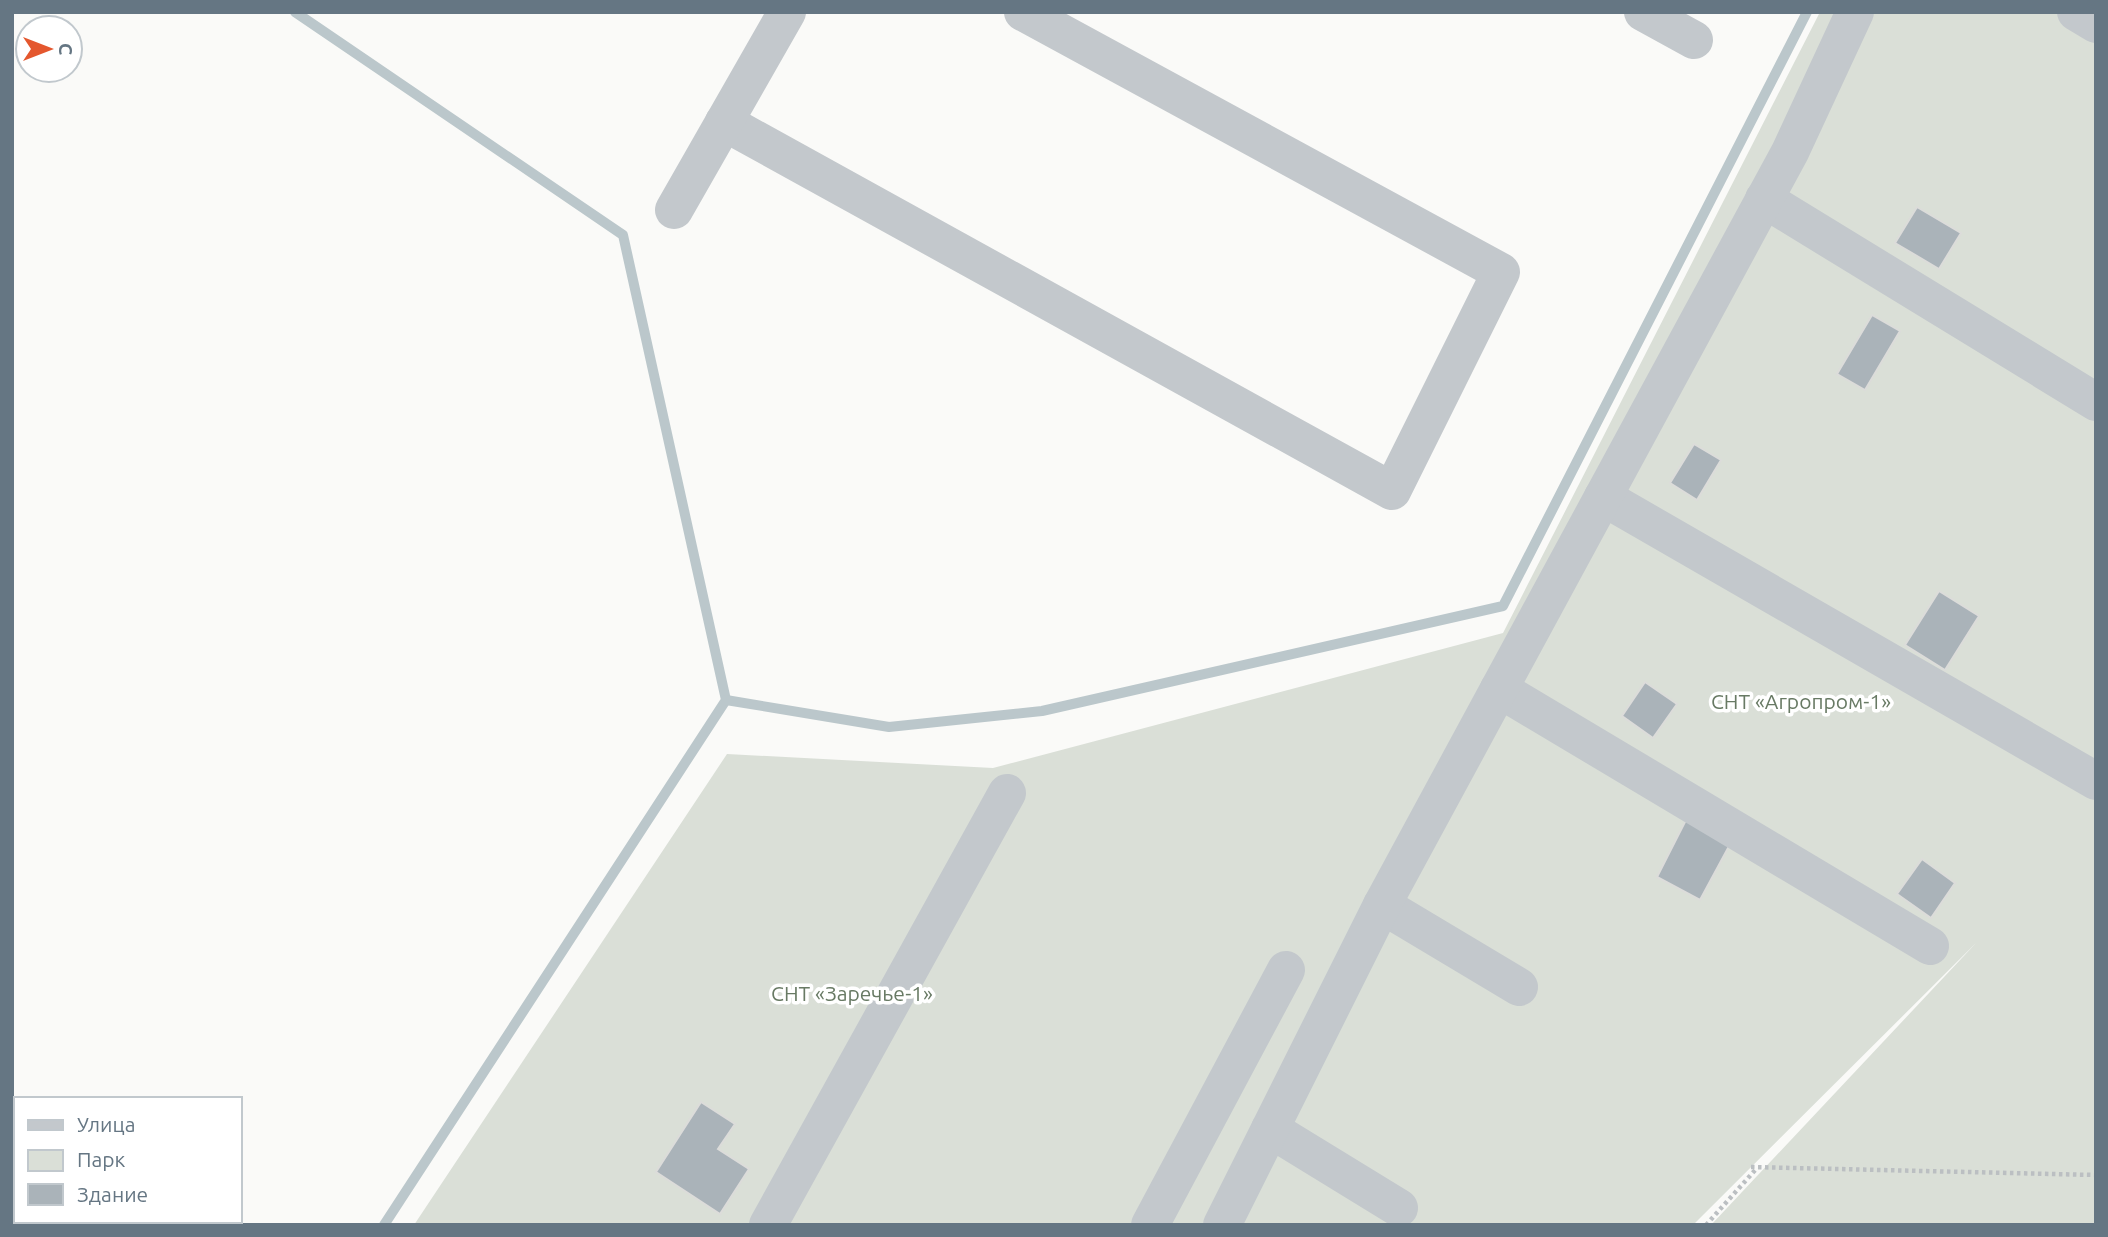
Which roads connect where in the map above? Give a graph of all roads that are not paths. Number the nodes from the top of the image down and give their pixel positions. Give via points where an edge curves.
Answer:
1 (787, 12) edge
2 (1023, 12) edge
3 (1643, 12) edge
4 (1855, 12) edge
5 (2076, 12) edge
6 (2096, 24) edge
7 (1694, 40) dead end
8 (724, 122) junction
9 (1764, 199) junction
10 (674, 210) dead end
11 (2096, 402) edge
12 (1603, 497) junction
13 (1499, 689) junction
14 (2096, 781) edge
15 (1007, 793) dead end
16 (1382, 905) junction
17 (1930, 946) dead end
18 (1286, 970) dead end
19 (1520, 986) dead end
20 (1270, 1129) junction
21 (1399, 1208) dead end
22 (768, 1225) edge
23 (1150, 1225) edge
24 (1222, 1225) edge

1 - 8 lane
2 - 8 lane via 1501,272 1392,491
3 - 7 lane
4 - 9 lane
5 - 6 lane
8 - 10 lane
9 - 11 lane
9 - 12 lane
12 - 13 lane
12 - 14 lane
13 - 16 lane
13 - 17 lane
15 - 22 lane
16 - 19 lane
16 - 20 lane
18 - 23 lane
20 - 21 lane
20 - 24 lane

